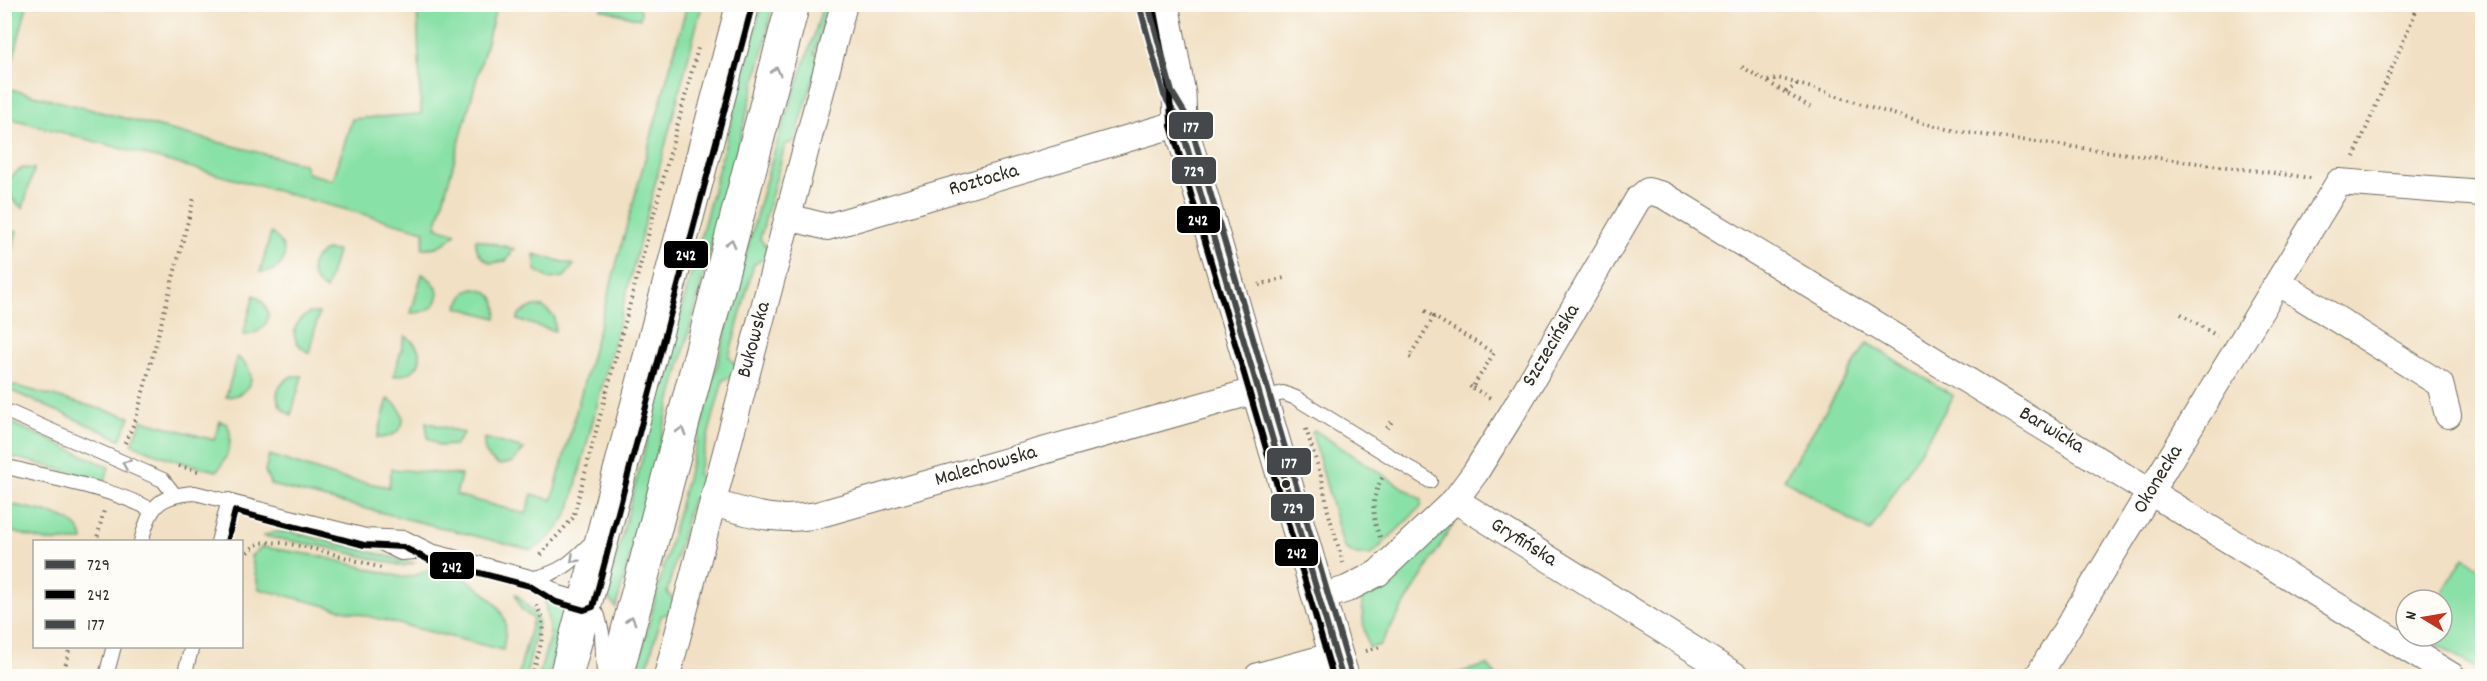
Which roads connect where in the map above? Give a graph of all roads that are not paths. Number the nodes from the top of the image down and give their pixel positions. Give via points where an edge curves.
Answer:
1 (743, 4) edge
2 (793, 4) edge
3 (844, 4) edge
4 (1139, 4) edge
5 (1162, 4) edge
6 (1180, 123) junction
7 (1648, 191) joint
8 (2482, 193) edge
9 (788, 217) junction
10 (2278, 282) junction
11 (1259, 395) junction
12 (4, 410) edge
13 (2448, 415) dead end
14 (4, 466) edge
15 (1430, 481) dead end
16 (2151, 492) junction
17 (174, 494) junction
18 (229, 500) junction
19 (1455, 500) junction
20 (713, 504) junction
21 (152, 510) junction
22 (606, 527) junction
23 (142, 540) edge
24 (219, 540) edge
25 (534, 578) junction
26 (1319, 598) junction
27 (586, 601) junction
28 (113, 648) edge
29 (191, 648) edge
30 (1347, 661) edge
31 (106, 676) edge
32 (184, 676) edge
33 (566, 676) edge
34 (604, 676) edge
35 (616, 676) edge
36 (667, 676) edge
37 (1258, 676) edge
38 (1736, 676) edge
39 (2038, 676) edge
40 (2451, 676) edge

1 - 22 main road
35 -> 2 main road
3 - 9 street, Bukowska
4 - 6 main road via 1164,95
5 - 6 main road via 1179,94
6 - 9 street, Roztocka via 827,227
6 - 11 main road
7 - 16 street, Barwicka via 1658,192
7 - 19 street, Szczecińska via 1638,199 1513,412
8 - 10 street, Okonecka via 2342,182
9 - 20 street, Bukowska
10 - 13 street via 2440,384
10 - 16 street, Okonecka
11 - 15 lane via 1283,393 1296,398
11 - 20 street, Malechowska via 793,520 771,519
11 - 26 main road
17 -> 12 lane via 163,480
14 - 21 lane via 108,493
16 - 39 street, Okonecka
16 - 40 street, Barwicka
17 - 18 lane via 195,493
17 - 21 lane
18 - 24 lane
18 - 25 lane via 366,536 405,538 431,551
19 - 26 street via 1378,573
19 - 38 street, Gryfińska
20 - 36 street, Bukowska
21 - 23 lane
22 -> 25 lane via 569,564 556,573
22 - 27 main road
25 - 27 lane via 559,593
26 - 30 main road
27 - 33 main road
27 - 34 lane via 598,616
28 - 31 lane
29 - 32 lane
30 - 37 street

